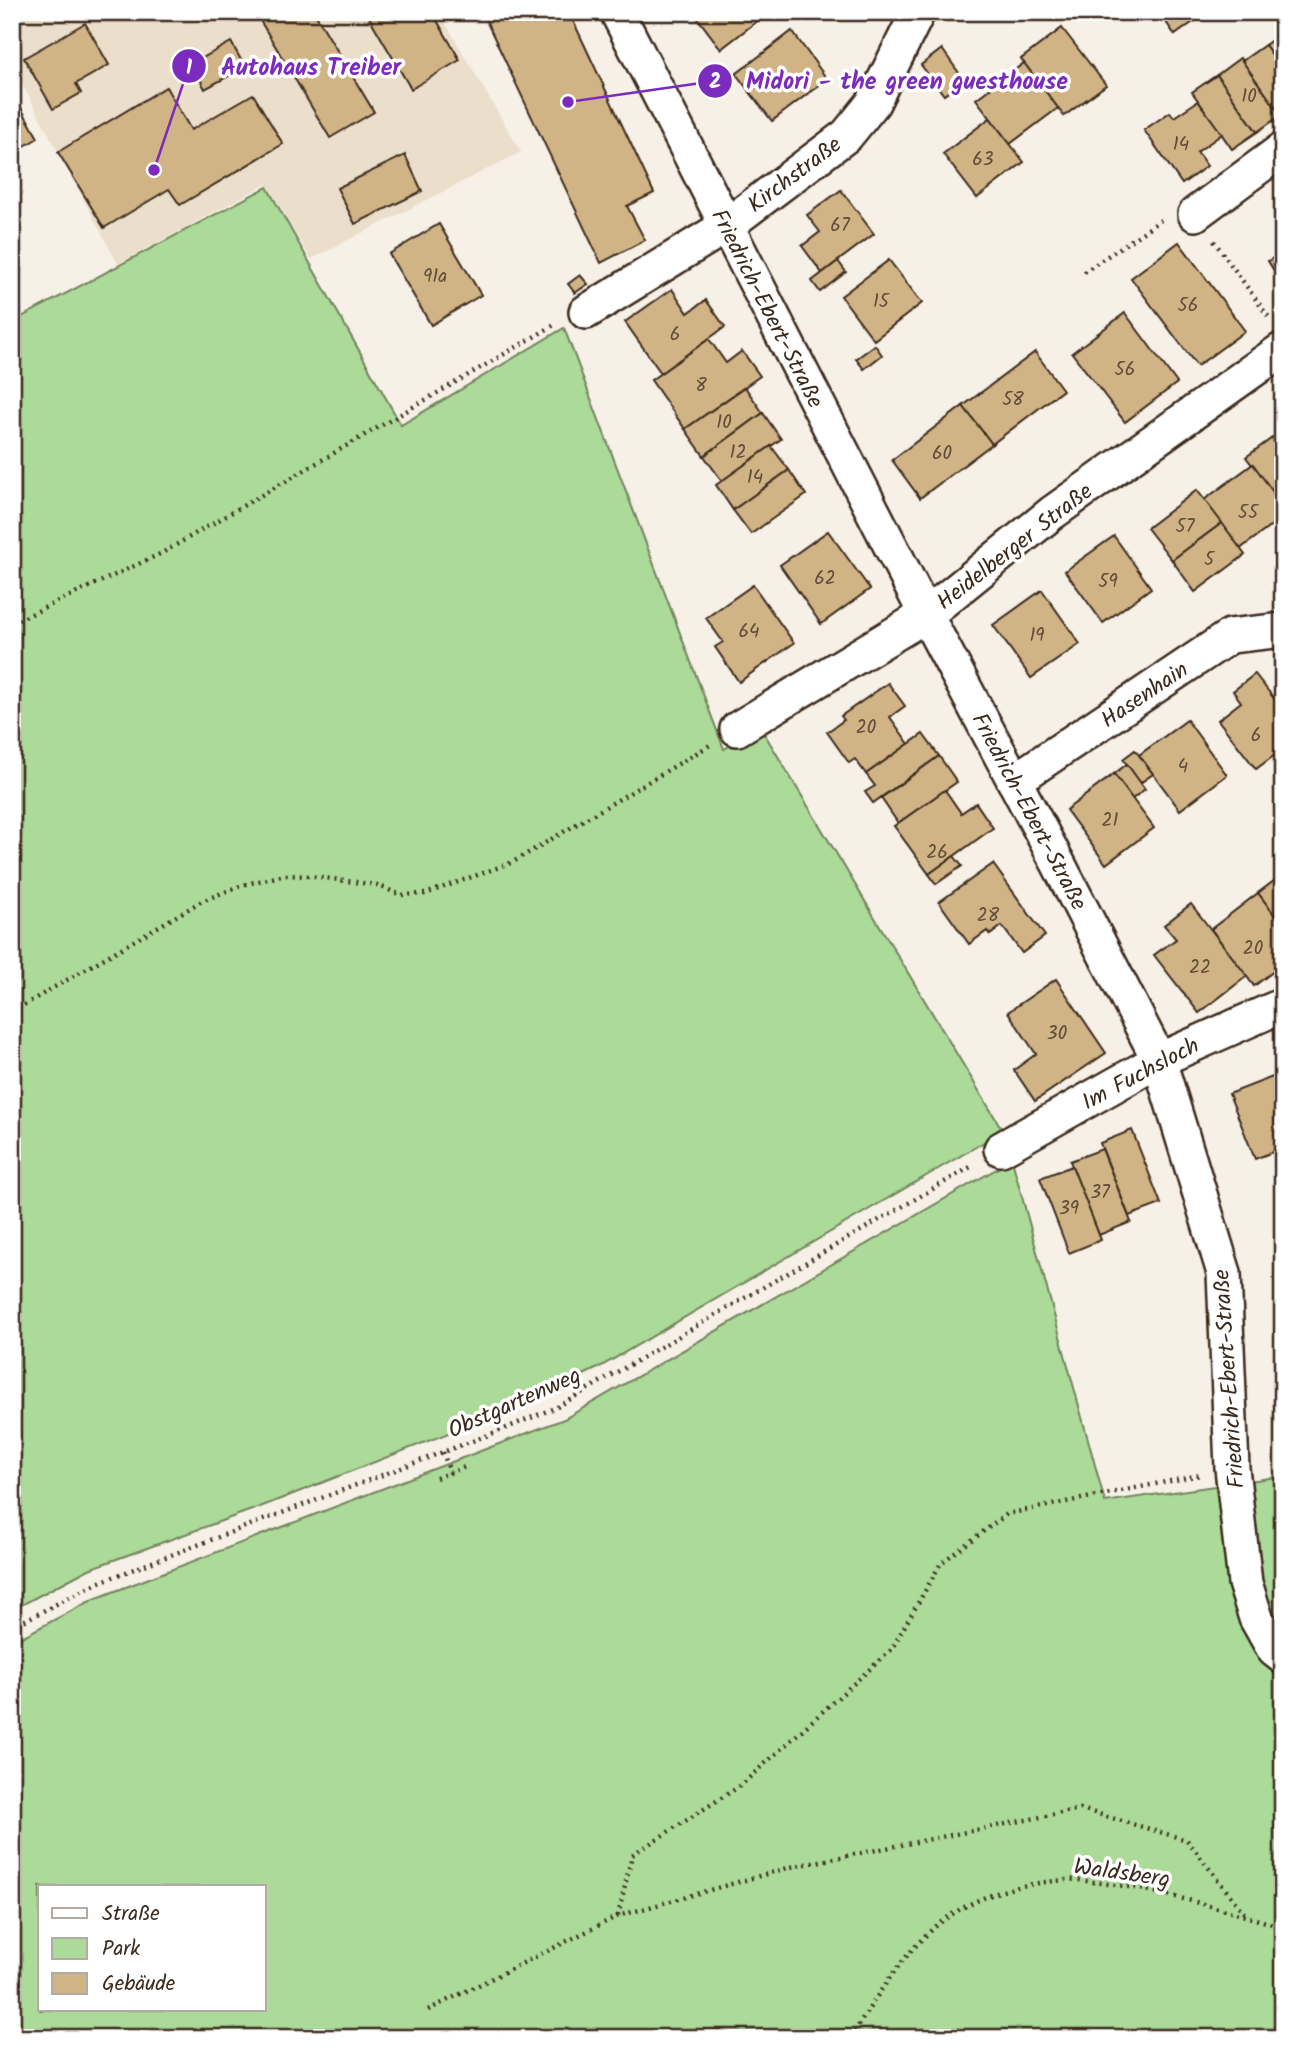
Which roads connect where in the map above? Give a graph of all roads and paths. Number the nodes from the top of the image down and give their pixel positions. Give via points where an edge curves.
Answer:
1 (617, 12) edge
2 (918, 12) edge
3 (1283, 149) edge
4 (1195, 214) junction
5 (726, 226) junction
6 (1084, 272) dead end
7 (586, 312) joint
8 (1279, 337) edge
9 (926, 615) junction
10 (12, 623) edge
11 (1283, 630) edge
12 (737, 729) joint
13 (1014, 781) junction
14 (1283, 1005) edge
15 (12, 1013) edge
16 (1158, 1060) junction
17 (1001, 1149) joint
18 (443, 1452) junction
19 (465, 1467) dead end
20 (1232, 1468) junction
21 (450, 1473) junction
22 (436, 1478) dead end
23 (12, 1627) edge
24 (1283, 1657) edge
25 (618, 1916) junction
26 (1247, 1917) junction
27 (1283, 1927) edge
28 (428, 2010) dead end
29 (851, 2038) edge

1 - 5 street, Friedrich-Ebert-Straße
2 - 5 street, Kirchstraße via 873,103 847,135
3 - 4 street
4 - 6 path via 1169,214
4 - 8 path
5 - 7 street, Kirchstraße
5 - 9 street, Friedrich-Ebert-Straße
7 - 10 path via 564,320 162,553
8 - 9 street, Heidelberger Straße
9 - 12 street, Heidelberger Straße
9 - 13 street, Friedrich-Ebert-Straße
11 - 13 street, Hasenhain via 1230,636
12 - 15 path via 513,862 425,894 401,895 377,885 285,875 242,885 202,901
13 - 16 street, Friedrich-Ebert-Straße
14 - 16 street, Im Fuchsloch
16 - 17 street, Im Fuchsloch
16 - 20 street, Friedrich-Ebert-Straße via 1224,1273
17 - 18 path, Obstgartenweg via 567,1401
18 - 21 path
18 - 23 path, Obstgartenweg via 97,1583
19 - 21 path
20 - 24 street, Friedrich-Ebert-Straße via 1245,1583 1256,1618
20 - 25 path via 1007,1514 972,1538 941,1563 891,1650 740,1786 632,1855
21 - 22 path
25 - 26 path via 791,1867 1081,1810 1187,1840
25 - 28 path
26 - 27 path, Waldsberg
26 - 29 path, Waldsberg via 1171,1895 1071,1880 1030,1884 988,1896 936,1927 906,1957

